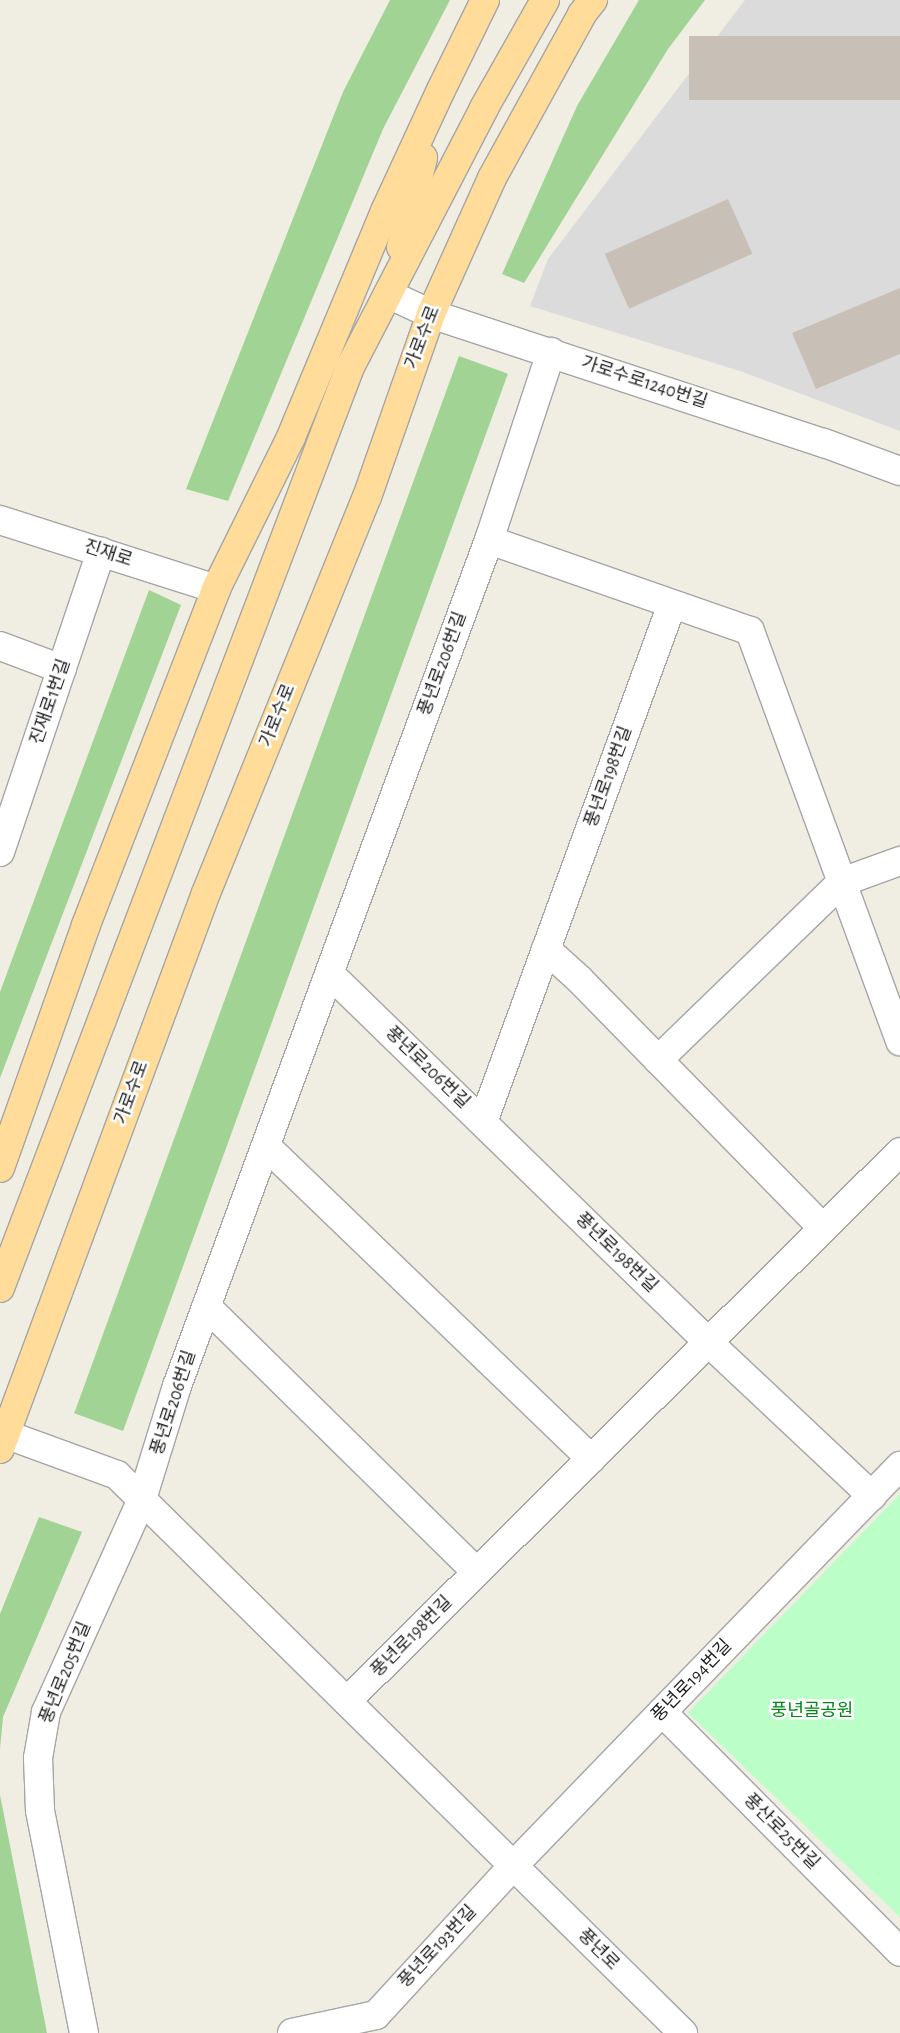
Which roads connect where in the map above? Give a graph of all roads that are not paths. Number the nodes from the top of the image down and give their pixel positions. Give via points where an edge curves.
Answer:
1 (485, 0) edge
2 (545, 0) edge
3 (593, 0) edge
4 (441, 90) junction
5 (388, 294) junction
6 (431, 314) junction
7 (550, 352) junction
8 (350, 367) junction
9 (291, 436) junction
10 (900, 471) edge
11 (0, 520) edge
12 (489, 540) junction
13 (102, 552) junction
14 (216, 589) junction
15 (672, 604) junction
16 (0, 646) edge
17 (62, 669) junction
18 (0, 852) edge
19 (900, 861) edge
20 (842, 882) junction
21 (546, 949) junction
22 (330, 974) junction
23 (900, 1041) edge
24 (658, 1060) junction
25 (483, 1122) junction
26 (267, 1147) junction
27 (900, 1152) edge
28 (524, 1163) joint
29 (0, 1168) edge
30 (823, 1228) junction
31 (0, 1288) edge
32 (207, 1307) junction
33 (708, 1342) junction
34 (3, 1441) edge
35 (591, 1459) junction
36 (900, 1466) edge
37 (872, 1496) junction
38 (142, 1499) junction
39 (477, 1572) junction
40 (347, 1702) junction
41 (662, 1712) junction
42 (513, 1866) junction
43 (900, 1952) edge
44 (379, 2024) edge
45 (84, 2033) edge
46 (292, 2033) edge
47 (683, 2033) edge

1 - 4 main road
2 - 5 main road via 484,108
3 - 6 main road, 가로수로 via 582,14 492,178
4 - 5 main road
4 - 9 main road via 385,211
5 - 6 street, 가로수로1240번길
5 - 8 main road
6 - 7 street, 가로수로1240번길
6 - 34 main road, 가로수로 via 367,497 206,893
7 - 10 street, 가로수로1240번길
7 - 12 street, 풍년로206번길
8 - 9 main road
8 - 31 main road
9 - 14 main road
11 - 13 street, 진재로
12 - 15 street
12 - 22 street, 풍년로206번길
13 - 14 street, 진재로
13 - 17 street, 진재로1번길
14 - 29 main road via 86,925
15 - 20 street via 750,631
15 - 21 street, 풍년로198번길
16 - 17 street
17 - 18 street, 진재로1번길
19 - 20 street
20 - 23 street
20 - 24 street
21 - 24 street
21 - 25 street, 풍년로198번길
22 - 25 street, 풍년로206번길
22 - 26 street, 풍년로206번길
24 - 30 street
25 - 28 street, 풍년로206번길
26 - 32 street, 풍년로206번길
26 - 35 street
27 - 30 street, 풍년로198번길
28 - 33 street, 풍년로198번길
30 - 33 street, 풍년로198번길
32 - 38 street, 풍년로206번길 via 177,1386
32 - 39 street
33 - 35 street, 풍년로198번길
33 - 37 street
34 - 38 street, 풍년로 via 117,1475
35 - 39 street, 풍년로198번길
36 - 37 street, 풍년로194번길
37 - 41 street, 풍년로194번길
38 - 40 street, 풍년로
38 - 45 street, 풍년로205번길 via 46,1712 38,1758 40,1810
39 - 40 street, 풍년로198번길
40 - 42 street, 풍년로
41 - 42 street, 풍년로194번길
41 - 43 street, 풍산로25번길
42 - 44 street, 풍년로193번길
42 - 47 street, 풍년로
44 - 46 street

